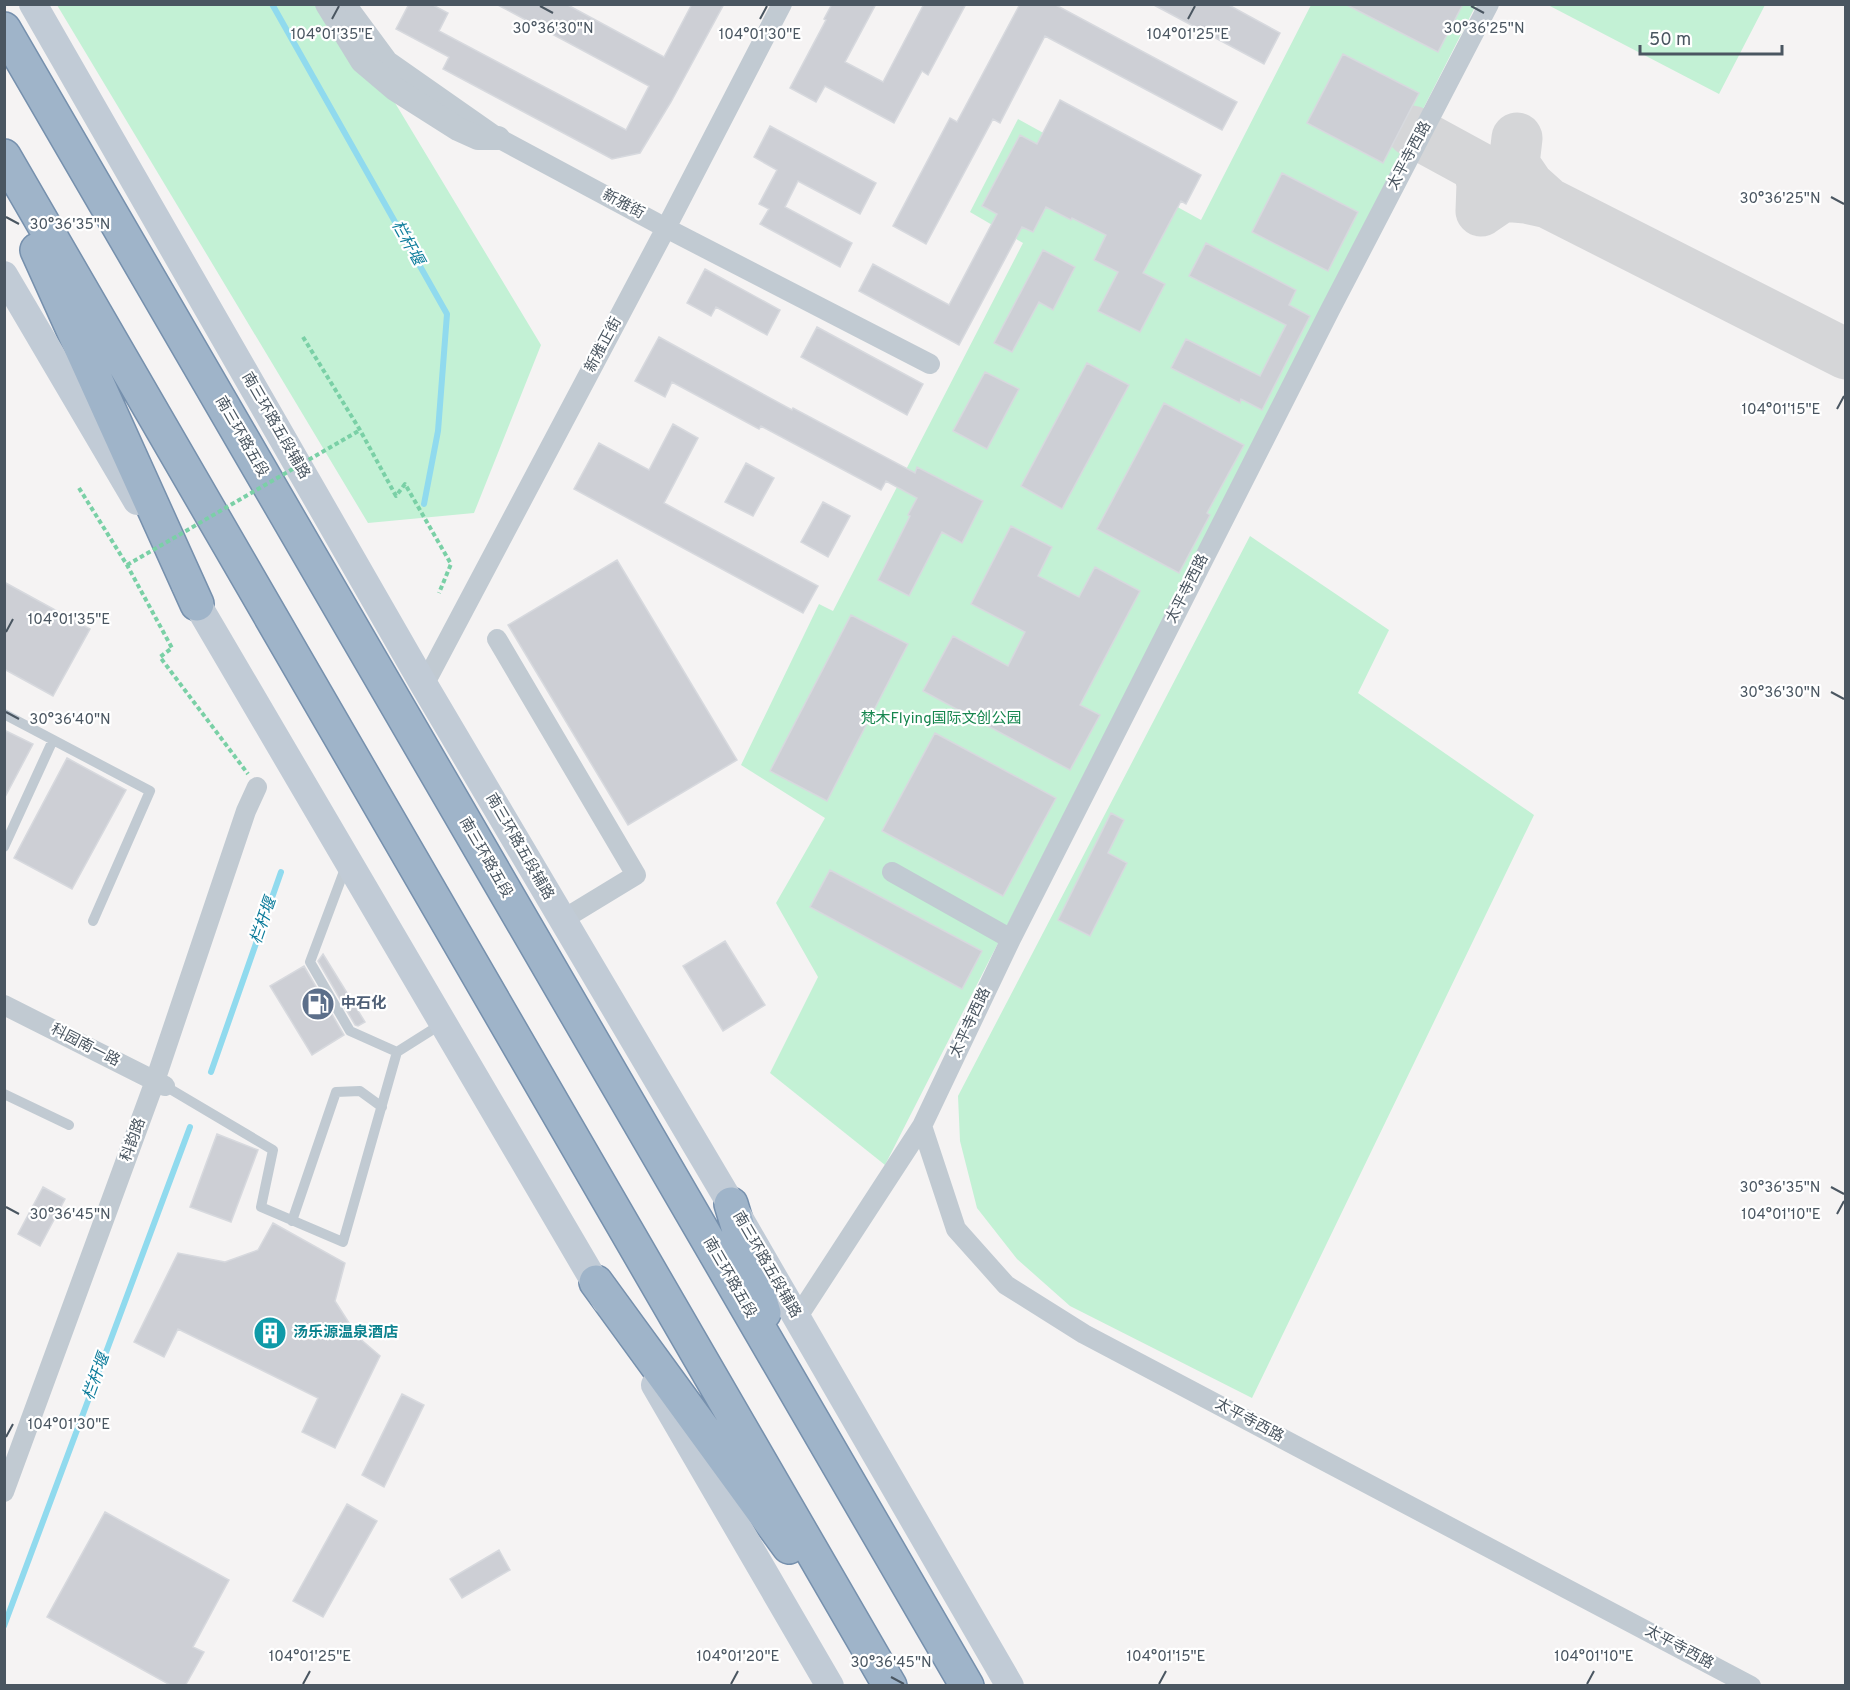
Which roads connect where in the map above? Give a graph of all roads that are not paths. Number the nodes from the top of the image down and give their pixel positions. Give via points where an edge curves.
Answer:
1 (33, 4) edge
2 (327, 4) edge
3 (346, 4) edge
4 (782, 4) edge
5 (1489, 4) edge
6 (4, 29) edge
7 (498, 138) junction
8 (4, 156) edge
9 (4, 178) edge
10 (666, 228) junction
11 (4, 275) edge
12 (930, 364) dead end
13 (197, 604) junction
14 (497, 639) dead end
15 (424, 685) junction
16 (4, 714) edge
17 (53, 740) junction
18 (257, 786) road end
19 (4, 847) edge
20 (348, 861) junction
21 (892, 872) dead end
22 (562, 920) junction
23 (93, 921) dead end
24 (1011, 939) junction
25 (4, 1005) edge
26 (443, 1023) junction
27 (397, 1052) junction
28 (160, 1084) junction
29 (4, 1094) edge
30 (382, 1107) junction
31 (69, 1125) dead end
32 (922, 1126) junction
33 (731, 1204) junction
34 (292, 1221) junction
35 (596, 1282) junction
36 (797, 1318) junction
37 (779, 1364) junction
38 (4, 1492) edge
39 (830, 1686) edge
40 (890, 1686) edge
41 (967, 1686) edge
42 (1010, 1686) edge
43 (1751, 1686) edge

1 - 15 main road, 南三环路五段辅路
2 - 7 street via 362,61 395,89 458,129 478,138
3 - 7 street, 新雅街 via 388,61
4 - 10 street, 新雅正街
5 - 24 street, 太平寺西路
6 - 37 highway, 南三环路五段
7 - 10 street, 新雅街
8 - 40 highway
9 - 13 highway
10 - 12 street, 新雅街
10 - 15 street, 新雅正街
11 - 13 main road
13 - 20 main road
14 - 22 street via 636,875
15 - 22 main road, 南三环路五段辅路
16 - 17 lane
17 - 19 lane
17 - 23 lane via 150,791
18 - 28 street, 科韵路
20 - 26 main road
20 - 27 lane via 310,962 350,1031
21 - 24 street
22 - 33 main road, 南三环路五段辅路
24 - 32 street, 太平寺西路
25 - 28 street, 科园南一路
26 - 27 lane
26 - 35 main road
27 - 30 lane
28 - 34 lane via 273,1150 261,1208
28 - 38 street, 科韵路
29 - 31 lane
30 - 34 lane via 360,1091 336,1092
30 - 34 lane via 343,1242
32 - 36 street
32 - 43 street, 太平寺西路 via 956,1229 1006,1285 1084,1334
33 - 36 main road, 南三环路五段辅路
33 - 37 highway
35 - 39 main road
35 - 40 highway
36 - 42 main road, 南三环路五段辅路
37 - 41 highway, 南三环路五段

